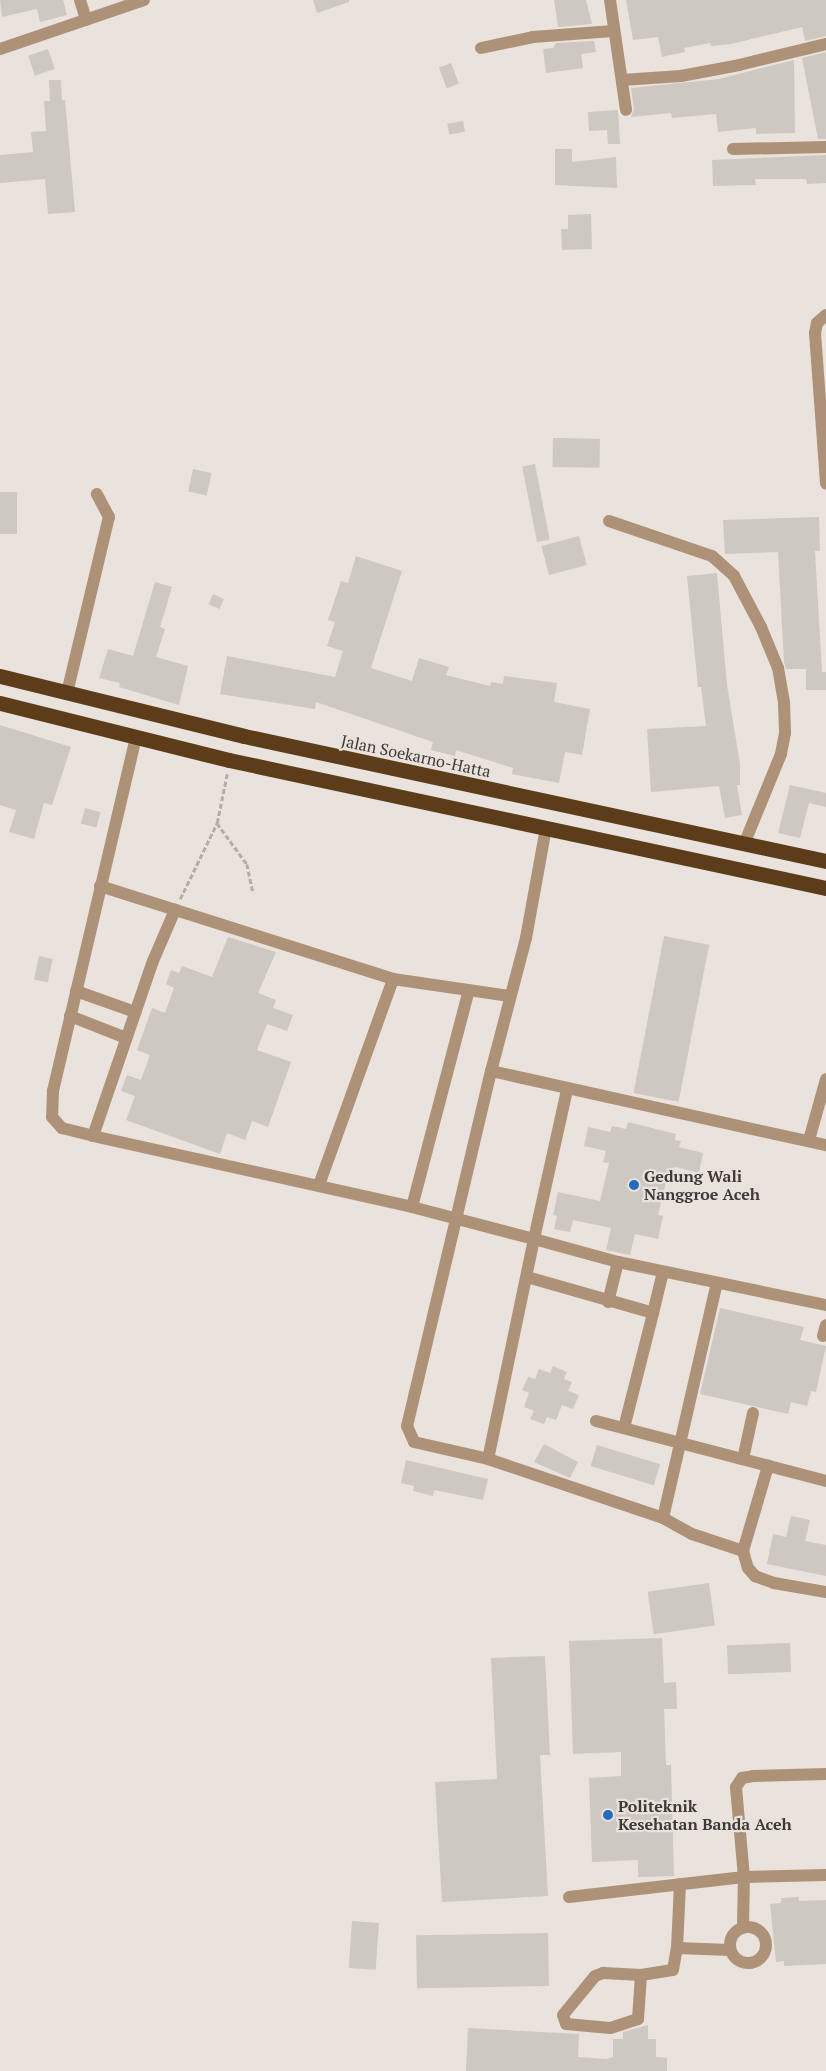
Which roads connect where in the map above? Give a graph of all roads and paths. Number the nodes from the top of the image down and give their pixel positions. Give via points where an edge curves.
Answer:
1 (80, 0) edge
2 (144, 0) edge
3 (610, 0) edge
4 (86, 20) junction
5 (613, 31) junction
6 (826, 44) edge
7 (481, 48) dead end
8 (0, 49) edge
9 (622, 80) junction
10 (626, 110) dead end
11 (826, 147) edge
12 (734, 150) dead end
13 (826, 315) edge
14 (826, 484) edge
15 (97, 494) dead end
16 (609, 521) dead end
17 (0, 676) edge
18 (67, 693) junction
19 (0, 704) edge
20 (136, 737) junction
21 (229, 760) junction
22 (217, 823) junction
23 (546, 828) junction
24 (744, 844) junction
25 (826, 861) edge
26 (100, 886) junction
27 (826, 888) edge
28 (253, 893) dead end
29 (175, 910) junction
30 (393, 979) junction
31 (469, 990) junction
32 (76, 991) junction
33 (510, 996) junction
34 (135, 1012) junction
35 (70, 1016) junction
36 (126, 1038) junction
37 (491, 1071) junction
38 (826, 1079) edge
39 (567, 1090) junction
40 (93, 1136) junction
41 (809, 1140) junction
42 (826, 1145) edge
43 (319, 1185) junction
44 (412, 1207) junction
45 (455, 1218) junction
46 (534, 1239) junction
47 (618, 1262) junction
48 (663, 1272) junction
49 (527, 1278) junction
50 (717, 1283) junction
51 (608, 1302) junction
52 (826, 1305) edge
53 (653, 1313) junction
54 (753, 1413) dead end
55 (596, 1421) dead end
56 (624, 1428) junction
57 (680, 1443) junction
58 (488, 1459) junction
59 (743, 1459) junction
60 (768, 1466) junction
61 (826, 1481) edge
62 (664, 1518) junction
63 (743, 1551) junction
64 (826, 1592) edge
65 (826, 1774) edge
66 (826, 1875) edge
67 (744, 1877) junction
68 (680, 1884) junction
69 (570, 1897) dead end
70 (743, 1927) junction
71 (678, 1948) junction
72 (730, 1950) junction
73 (640, 1975) junction

1 - 4 street
2 - 4 street
3 - 5 street
4 - 8 street
5 - 7 street via 532,37
5 - 9 street
6 - 9 street via 739,66 681,76
9 - 10 street
11 - 12 street
13 - 14 street via 817,323 815,333
15 - 18 street via 109,517
16 - 24 street via 712,556 734,576 761,627 778,668 785,733 781,754
17 - 18 highway, Jalan Soekarno-Hatta
18 - 24 highway, Jalan Soekarno-Hatta via 254,738
19 - 20 highway
20 - 21 highway
20 - 26 street
21 - 22 path
21 - 23 highway
22 - 28 path via 247,864
22 - 29 path
23 - 27 highway
23 - 33 street via 526,938
24 - 25 highway, Jalan Soekarno-Hatta
26 - 29 street
26 - 32 street
29 - 30 street
29 - 34 street
30 - 31 street
30 - 43 street
31 - 33 street
31 - 44 street
32 - 34 street
32 - 35 street
33 - 37 street
34 - 36 street
35 - 36 street
35 - 40 street via 53,1091 52,1117 62,1128
36 - 40 street
37 - 39 street
37 - 45 street
38 - 41 street
39 - 41 street
39 - 46 street
40 - 43 street
41 - 42 street
43 - 44 street
44 - 45 street
45 - 46 street
45 - 58 street via 407,1426 414,1442
46 - 47 street
46 - 49 street
47 - 48 street
47 - 51 street
48 - 50 street
48 - 53 street
49 - 51 street
49 - 58 street
50 - 52 street
50 - 57 street
51 - 53 street
53 - 56 street
54 - 59 street
55 - 56 street
56 - 57 street
57 - 59 street
57 - 62 street
58 - 62 street
59 - 60 street
60 - 61 street
60 - 63 street
62 - 63 street via 692,1534
63 - 64 street via 748,1568 755,1576 774,1583
65 - 67 street via 742,1778 736,1786
66 - 67 street
67 - 68 street
67 - 70 street
68 - 69 street
68 - 71 street
70 - 72 street via 732,1936
70 - 72 street via 757,1929 762,1934 766,1941 764,1954 759,1960 745,1964
71 - 72 street
71 - 73 street via 673,1970
73 - 73 street via 603,1973 595,1976 563,2015 566,2024 610,2028 638,2019

